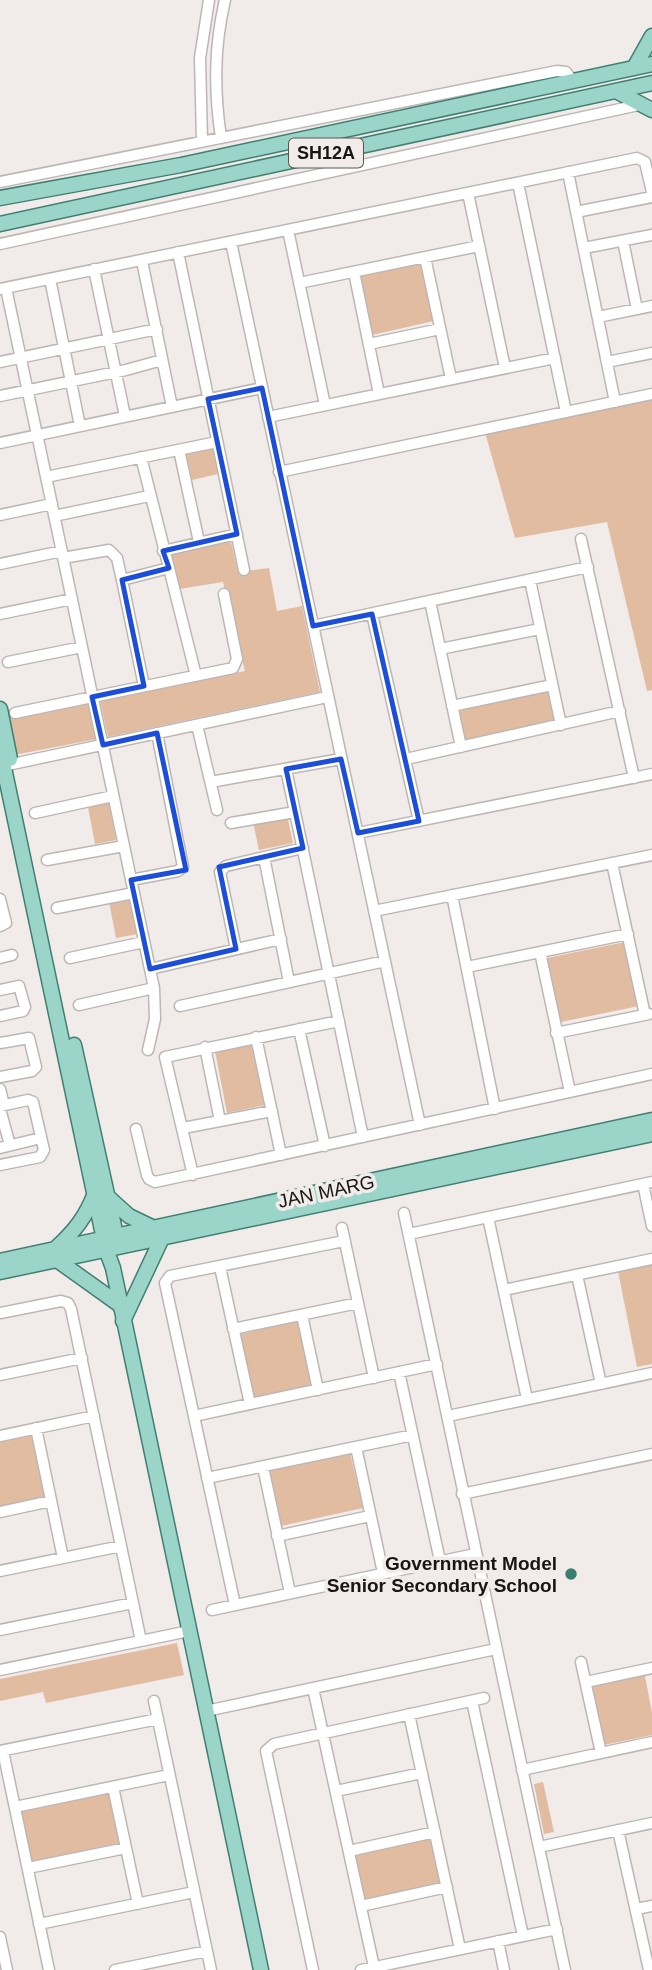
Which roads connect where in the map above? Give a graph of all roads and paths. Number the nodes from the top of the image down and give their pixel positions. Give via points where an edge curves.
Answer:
1 (209, 0) edge
2 (225, 0) edge
3 (652, 36) edge
4 (652, 64) edge
5 (634, 68) junction
6 (573, 81) junction
7 (652, 83) edge
8 (616, 92) junction
9 (647, 107) edge
10 (221, 138) junction
11 (202, 141) junction
12 (568, 172) junction
13 (0, 182) edge
14 (518, 183) junction
15 (468, 193) junction
16 (652, 195) edge
17 (0, 198) edge
18 (576, 212) junction
19 (0, 224) edge
20 (288, 230) junction
21 (652, 235) edge
22 (623, 241) junction
23 (231, 242) junction
24 (0, 244) edge
25 (479, 246) junction
26 (584, 248) junction
27 (177, 252) junction
28 (425, 257) junction
29 (142, 261) junction
30 (94, 269) junction
31 (354, 272) junction
32 (50, 279) junction
33 (299, 283) junction
34 (3, 288) edge
35 (652, 306) edge
36 (637, 309) junction
37 (598, 317) junction
38 (157, 328) junction
39 (440, 329) junction
40 (109, 339) junction
41 (369, 344) junction
42 (64, 349) junction
43 (652, 353) edge
44 (20, 358) junction
45 (555, 358) junction
46 (162, 360) junction
47 (0, 362) edge
48 (607, 362) junction
49 (505, 368) junction
50 (116, 372) junction
51 (451, 379) junction
52 (71, 381) junction
53 (262, 388) junction
54 (27, 390) junction
55 (379, 394) junction
56 (652, 394) edge
57 (0, 396) edge
58 (208, 399) junction
59 (615, 402) junction
60 (325, 405) junction
61 (172, 407) junction
62 (566, 412) junction
63 (125, 416) junction
64 (268, 417) junction
65 (80, 426) junction
66 (37, 434) junction
67 (217, 442) junction
68 (0, 443) edge
69 (179, 450) junction
70 (141, 457) junction
71 (279, 472) junction
72 (46, 477) junction
73 (149, 496) junction
74 (53, 510) junction
75 (0, 515) edge
76 (237, 534) junction
77 (581, 539) dead end
78 (199, 542) junction
79 (163, 551) junction
80 (63, 555) junction
81 (0, 564) edge
82 (169, 568) junction
83 (588, 568) junction
84 (244, 570) dead end
85 (122, 580) junction
86 (530, 580) junction
87 (224, 594) dead end
88 (72, 599) junction
89 (430, 601) junction
90 (0, 614) edge
91 (372, 614) junction
92 (313, 626) junction
93 (540, 629) junction
94 (82, 647) junction
95 (440, 649) junction
96 (8, 662) dead end
97 (196, 676) junction
98 (552, 685) junction
99 (144, 686) junction
100 (327, 696) junction
101 (92, 697) junction
102 (452, 706) junction
103 (0, 709) edge
104 (620, 711) junction
105 (15, 713) dead end
106 (197, 724) junction
107 (561, 725) junction
108 (157, 733) junction
109 (2, 742) edge
110 (103, 745) junction
111 (461, 747) junction
112 (341, 759) junction
113 (406, 760) junction
114 (7, 765) junction
115 (286, 769) junction
116 (652, 774) edge
117 (634, 778) junction
118 (216, 781) dead end
119 (113, 796) junction
120 (217, 810) dead end
121 (295, 812) junction
122 (35, 813) dead end
123 (419, 821) junction
124 (231, 823) dead end
125 (358, 833) junction
126 (124, 846) junction
127 (303, 848) junction
128 (652, 855) edge
129 (264, 857) junction
130 (47, 860) dead end
131 (612, 863) junction
132 (131, 880) junction
133 (134, 892) junction
134 (452, 895) junction
135 (0, 899) edge
136 (57, 908) dead end
137 (374, 911) junction
138 (0, 926) edge
139 (628, 934) junction
140 (281, 939) junction
141 (144, 942) junction
142 (236, 949) junction
143 (540, 952) junction
144 (70, 958) dead end
145 (385, 961) junction
146 (467, 967) junction
147 (150, 969) junction
148 (329, 974) junction
149 (289, 982) junction
150 (154, 988) junction
151 (0, 990) edge
152 (79, 1004) dead end
153 (180, 1006) dead end
154 (649, 1014) edge
155 (0, 1016) edge
156 (339, 1021) junction
157 (299, 1029) junction
158 (556, 1033) junction
159 (256, 1037) junction
160 (0, 1042) edge
161 (205, 1048) junction
162 (148, 1050) dead end
163 (652, 1074) edge
164 (0, 1077) edge
165 (0, 1089) edge
166 (570, 1092) junction
167 (1, 1107) edge
168 (495, 1109) junction
169 (272, 1111) junction
170 (652, 1120) edge
171 (220, 1121) junction
172 (420, 1125) junction
173 (183, 1128) junction
174 (136, 1129) dead end
175 (652, 1134) edge
176 (363, 1137) junction
177 (41, 1139) junction
178 (5, 1146) edge
179 (325, 1146) junction
180 (281, 1155) junction
181 (0, 1165) edge
182 (193, 1175) junction
183 (648, 1183) edge
184 (101, 1194) junction
185 (404, 1213) dead end
186 (488, 1217) junction
187 (652, 1226) edge
188 (342, 1228) dead end
189 (158, 1233) junction
190 (409, 1234) junction
191 (344, 1241) junction
192 (111, 1243) junction
193 (56, 1255) junction
194 (652, 1259) edge
195 (0, 1261) edge
196 (220, 1267) junction
197 (0, 1272) edge
198 (577, 1275) junction
199 (504, 1290) junction
200 (358, 1303) junction
201 (120, 1305) junction
202 (0, 1313) edge
203 (302, 1315) junction
204 (123, 1321) junction
205 (233, 1329) junction
206 (82, 1358) junction
207 (437, 1364) junction
208 (399, 1372) junction
209 (652, 1373) edge
210 (0, 1375) edge
211 (374, 1378) junction
212 (601, 1384) junction
213 (318, 1390) junction
214 (527, 1399) junction
215 (250, 1404) junction
216 (94, 1416) junction
217 (194, 1416) junction
218 (448, 1416) junction
219 (36, 1428) junction
220 (413, 1435) junction
221 (0, 1436) edge
222 (356, 1447) junction
223 (652, 1454) edge
224 (262, 1467) junction
225 (207, 1478) junction
226 (463, 1494) junction
227 (51, 1501) junction
228 (0, 1512) edge
229 (370, 1516) junction
230 (277, 1536) junction
231 (121, 1546) junction
232 (475, 1554) junction
233 (64, 1558) junction
234 (440, 1561) junction
235 (0, 1571) edge
236 (383, 1573) junction
237 (290, 1593) junction
238 (133, 1603) junction
239 (235, 1605) junction
240 (212, 1609) dead end
241 (0, 1630) edge
242 (189, 1631) junction
243 (141, 1641) junction
244 (496, 1649) junction
245 (581, 1662) dead end
246 (652, 1668) edge
247 (0, 1670) edge
248 (586, 1682) junction
249 (313, 1688) junction
250 (484, 1698) dead end
251 (154, 1701) dead end
252 (472, 1701) junction
253 (206, 1710) junction
254 (409, 1714) junction
255 (158, 1719) junction
256 (323, 1732) junction
257 (652, 1742) edge
258 (1, 1751) edge
259 (601, 1753) junction
260 (522, 1770) junction
261 (422, 1773) junction
262 (169, 1775) junction
263 (113, 1787) junction
264 (336, 1791) junction
265 (15, 1807) junction
266 (652, 1823) edge
267 (618, 1830) junction
268 (435, 1832) junction
269 (539, 1847) junction
270 (126, 1848) junction
271 (349, 1851) junction
272 (28, 1868) junction
273 (447, 1888) junction
274 (194, 1892) junction
275 (138, 1904) junction
276 (360, 1906) junction
277 (652, 1906) edge
278 (636, 1909) junction
279 (39, 1924) junction
280 (556, 1929) junction
281 (523, 1936) junction
282 (0, 1937) edge
283 (498, 1941) junction
284 (460, 1949) junction
285 (207, 1951) junction
286 (2, 1953) edge
287 (151, 1966) edge
288 (374, 1967) junction
289 (7, 1970) edge
290 (49, 1970) edge
291 (116, 1970) edge
292 (211, 1970) edge
293 (261, 1970) edge
294 (313, 1970) edge
295 (361, 1970) edge
296 (505, 1970) edge
297 (565, 1970) edge
298 (649, 1970) edge

1 - 11 street via 200,58
2 - 10 street via 215,58
3 - 5 main road
4 - 5 main road, SH12A
5 - 6 main road, SH12A
6 - 10 street via 566,72 558,71
6 - 17 main road, SH12A via 181,165
7 - 8 main road, SH12A
8 - 9 main road
8 - 19 main road, SH12A
9 - 24 street
10 - 11 street
11 - 13 street
12 - 14 street
12 - 16 street via 637,158 645,162
12 - 18 street
14 - 15 street
14 - 45 street
15 - 20 street
15 - 25 street
16 - 18 street
18 - 26 street
20 - 23 street
20 - 33 street
21 - 22 street
22 - 26 street
22 - 36 street
23 - 27 street
23 - 53 street
25 - 28 street
25 - 49 street
26 - 37 street
27 - 29 street
27 - 58 street
28 - 31 street
28 - 39 street
29 - 30 street
29 - 38 street
30 - 32 street
30 - 40 street
31 - 33 street
31 - 41 street
32 - 34 street
32 - 42 street
33 - 60 street
34 - 44 street
35 - 36 street
36 - 37 street
37 - 48 street
38 - 40 street
38 - 46 street
39 - 41 street
39 - 51 street
40 - 42 street
40 - 50 street
41 - 55 street
42 - 44 street
42 - 52 street
43 - 48 street
44 - 47 street
44 - 54 street
45 - 49 street
45 - 62 street
46 - 50 street
46 - 61 street
48 - 59 street
49 - 51 street
50 - 52 street
50 - 63 street
51 - 55 street
52 - 54 street
52 - 65 street
53 - 58 street
53 - 64 street
54 - 57 street
54 - 66 street
55 - 60 street
56 - 59 street
58 - 61 street
58 - 67 street
59 - 62 street
60 - 64 street
61 - 63 street
62 - 71 street
63 - 65 street
64 - 71 street
65 - 66 street
66 - 68 street
66 - 72 street
67 - 69 street
67 - 76 street
69 - 70 street
69 - 78 street
70 - 72 street
70 - 73 street
71 - 92 street
72 - 74 street
73 - 74 street
73 - 79 street
74 - 75 street
74 - 80 street
76 - 78 street
76 - 84 street
77 - 83 street
78 - 79 street
79 - 82 street
80 - 81 street
80 - 85 street via 109,550 117,558
80 - 88 street
82 - 85 street
82 - 97 street
83 - 86 street
83 - 104 street
85 - 99 street
86 - 89 street
86 - 93 street
87 - 97 street via 237,663 233,668
88 - 90 street
88 - 94 street
89 - 91 street
89 - 95 street
91 - 92 street
91 - 113 street
92 - 100 street
93 - 95 street
93 - 98 street
94 - 96 street
94 - 101 street
95 - 102 street
97 - 99 street
98 - 102 street
98 - 107 street
99 - 101 street
100 - 106 street
100 - 112 street
101 - 105 street
101 - 110 street
102 - 111 street
103 - 109 main road
104 - 107 street
104 - 117 street
106 - 108 street
106 - 120 street
107 - 111 street
108 - 110 street
108 - 132 street via 183,867
109 - 114 main road
110 - 114 street
110 - 119 street
111 - 113 street
112 - 115 street
112 - 125 street
113 - 123 street
114 - 184 main road
115 - 118 street
115 - 121 street
116 - 117 street
117 - 123 street
119 - 122 street
119 - 126 street
121 - 124 street
121 - 127 street
123 - 125 street
125 - 137 street
126 - 130 street
126 - 132 street
127 - 129 street
127 - 148 street
128 - 131 street
129 - 140 street
129 - 142 street via 226,866 220,872
131 - 134 street
131 - 139 street
132 - 133 street
133 - 136 street
133 - 141 street
134 - 137 street
134 - 146 street
135 - 138 street via 6,922
137 - 145 street
139 - 143 street
139 - 154 street
140 - 142 street
140 - 149 street
141 - 144 street
141 - 147 street
142 - 147 street
143 - 146 street
143 - 158 street
145 - 148 street
145 - 172 street
146 - 168 street
147 - 150 street
148 - 149 street
148 - 156 street
149 - 153 street
150 - 152 street
150 - 162 street via 156,1019
151 - 155 street via 19,986 25,1007
154 - 158 street
156 - 157 street
156 - 176 street
157 - 159 street
157 - 179 street
158 - 166 street
159 - 161 street
159 - 169 street
160 - 164 street via 29,1038 36,1067
161 - 171 street
161 - 173 street via 165,1057
163 - 166 street
165 - 167 street
166 - 168 street
167 - 177 street via 33,1102
167 - 178 street
168 - 172 street
169 - 171 street
169 - 180 street
170 - 189 main road, JAN MARG
171 - 173 street
172 - 176 street
173 - 182 street
174 - 182 street via 149,1179 155,1182
175 - 189 main road
176 - 179 street
177 - 178 street
177 - 181 street via 44,1150 40,1157
179 - 180 street
180 - 182 street
183 - 186 street
183 - 187 street
184 - 189 main road
184 - 192 main road
184 - 193 main road
185 - 190 street
186 - 190 street
186 - 199 street
188 - 191 street
189 - 192 main road
189 - 204 main road
190 - 207 street
191 - 196 street
191 - 200 street
192 - 193 main road
192 - 201 main road
193 - 195 main road
193 - 197 main road
193 - 201 main road
194 - 198 street
196 - 205 street
196 - 217 street via 170,1276 165,1283
198 - 199 street
198 - 212 street
199 - 214 street
200 - 203 street
200 - 211 street
201 - 204 main road
202 - 206 street via 51,1301 68,1303
203 - 205 street
203 - 213 street
204 - 242 main road
205 - 215 street
206 - 210 street
206 - 216 street
207 - 208 street
207 - 218 street
208 - 211 street
208 - 220 street
209 - 212 street
211 - 213 street
212 - 214 street
213 - 215 street
214 - 218 street
215 - 217 street
216 - 219 street
216 - 231 street
217 - 225 street
218 - 226 street
219 - 221 street
219 - 227 street
220 - 222 street
220 - 234 street
222 - 224 street
222 - 229 street
223 - 226 street
224 - 225 street
224 - 230 street
225 - 239 street
226 - 232 street
227 - 228 street
227 - 233 street
229 - 230 street
229 - 236 street
230 - 237 street
231 - 233 street
231 - 238 street
232 - 234 street
232 - 244 street
233 - 235 street
234 - 236 street
236 - 237 street
237 - 239 street
238 - 241 street
238 - 243 street
239 - 240 street
242 - 243 street
242 - 253 main road
243 - 247 street
244 - 249 street
244 - 260 street
245 - 248 street
246 - 248 street
248 - 259 street
249 - 253 street
249 - 256 street
250 - 252 street
251 - 255 street
252 - 254 street
252 - 281 street
253 - 293 main road
254 - 256 street
254 - 261 street
255 - 258 street
255 - 262 street
256 - 264 street
256 - 294 street via 274,1744 266,1751
257 - 259 street
258 - 265 street
259 - 260 street
260 - 269 street
261 - 264 street
261 - 268 street
262 - 263 street
262 - 274 street
263 - 265 street
263 - 270 street
264 - 271 street
265 - 272 street
266 - 267 street
267 - 269 street
267 - 278 street
268 - 271 street
268 - 273 street
269 - 280 street
270 - 272 street
270 - 275 street
271 - 276 street
272 - 279 street
273 - 276 street
273 - 284 street
274 - 275 street
274 - 285 street
275 - 279 street
276 - 288 street
277 - 278 street
278 - 298 street
279 - 290 street
280 - 281 street
280 - 297 street
281 - 283 street
282 - 286 street
283 - 284 street
283 - 296 street
284 - 288 street
285 - 287 street
285 - 292 street
286 - 289 street
287 - 291 street
288 - 295 street

